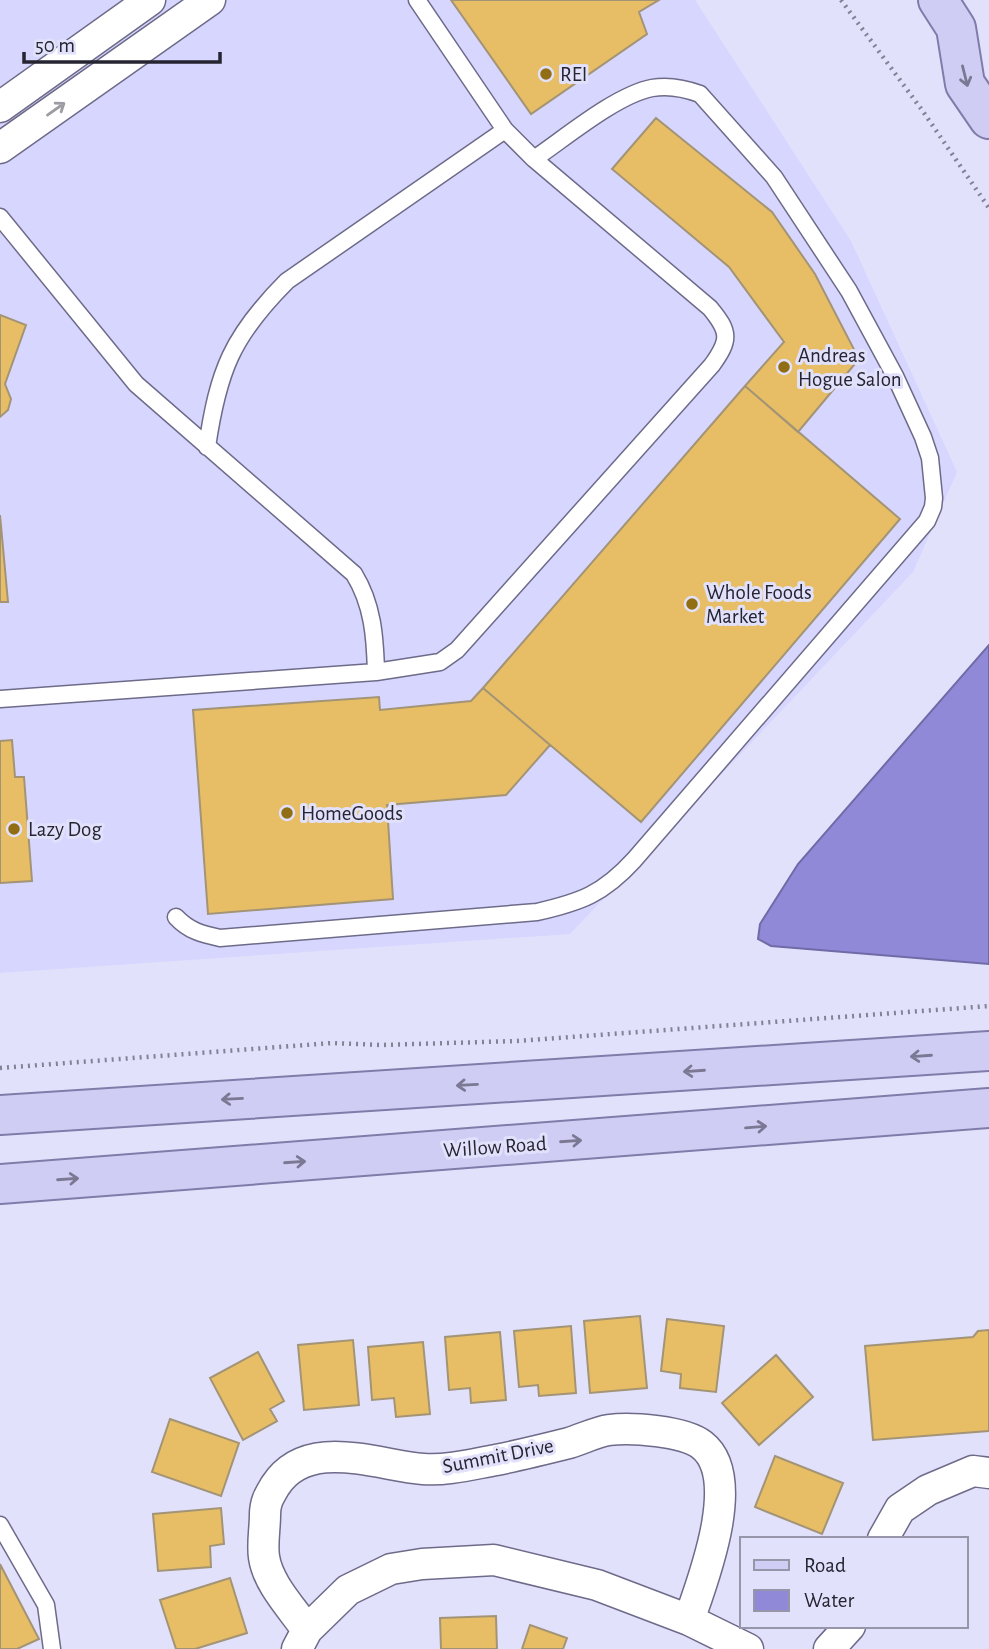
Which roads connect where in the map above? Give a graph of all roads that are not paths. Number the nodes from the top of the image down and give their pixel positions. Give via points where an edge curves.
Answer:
1 (150, 0) edge
2 (210, 0) edge
3 (416, 0) edge
4 (961, 24) edge
5 (0, 107) edge
6 (989, 119) edge
7 (505, 130) junction
8 (0, 148) edge
9 (534, 159) junction
10 (1, 220) edge
11 (207, 447) junction
12 (376, 672) junction
13 (0, 699) edge
14 (176, 917) dead end
15 (989, 1051) edge
16 (989, 1108) edge
17 (0, 1115) edge
18 (0, 1184) edge
19 (989, 1473) edge
20 (0, 1525) edge
21 (884, 1537) edge
22 (689, 1620) junction
23 (848, 1628) edge
24 (302, 1639) edge
25 (52, 1649) edge
26 (748, 1649) edge
27 (829, 1649) edge

1 - 5 street
8 -> 2 street
3 - 7 lane
4 -> 6 main road via 965,84
7 - 9 lane
7 - 11 lane via 286,281 260,307 233,348 221,377
9 - 12 lane via 710,308 724,326 724,349 457,650 440,662
9 - 14 lane via 636,92 666,86 700,94 774,177 849,291 895,376 923,437 933,473 933,507 927,521 628,867 578,902 537,912 220,938 200,934
10 - 11 lane via 136,384
11 - 12 lane via 354,575 370,613
12 - 13 lane
15 -> 17 main road
18 -> 16 main road, Willow Road
19 - 21 street via 973,1471 928,1489 900,1509
20 - 25 lane via 46,1605
22 - 24 street, Summit Drive via 597,1585 494,1560 455,1561 391,1569 348,1590
22 - 24 street, Summit Drive via 717,1521 718,1465 702,1445 673,1433 608,1430 472,1465 424,1469 373,1459 303,1460 280,1479 265,1502 264,1558
22 - 26 street, Summit Drive
23 - 27 street

